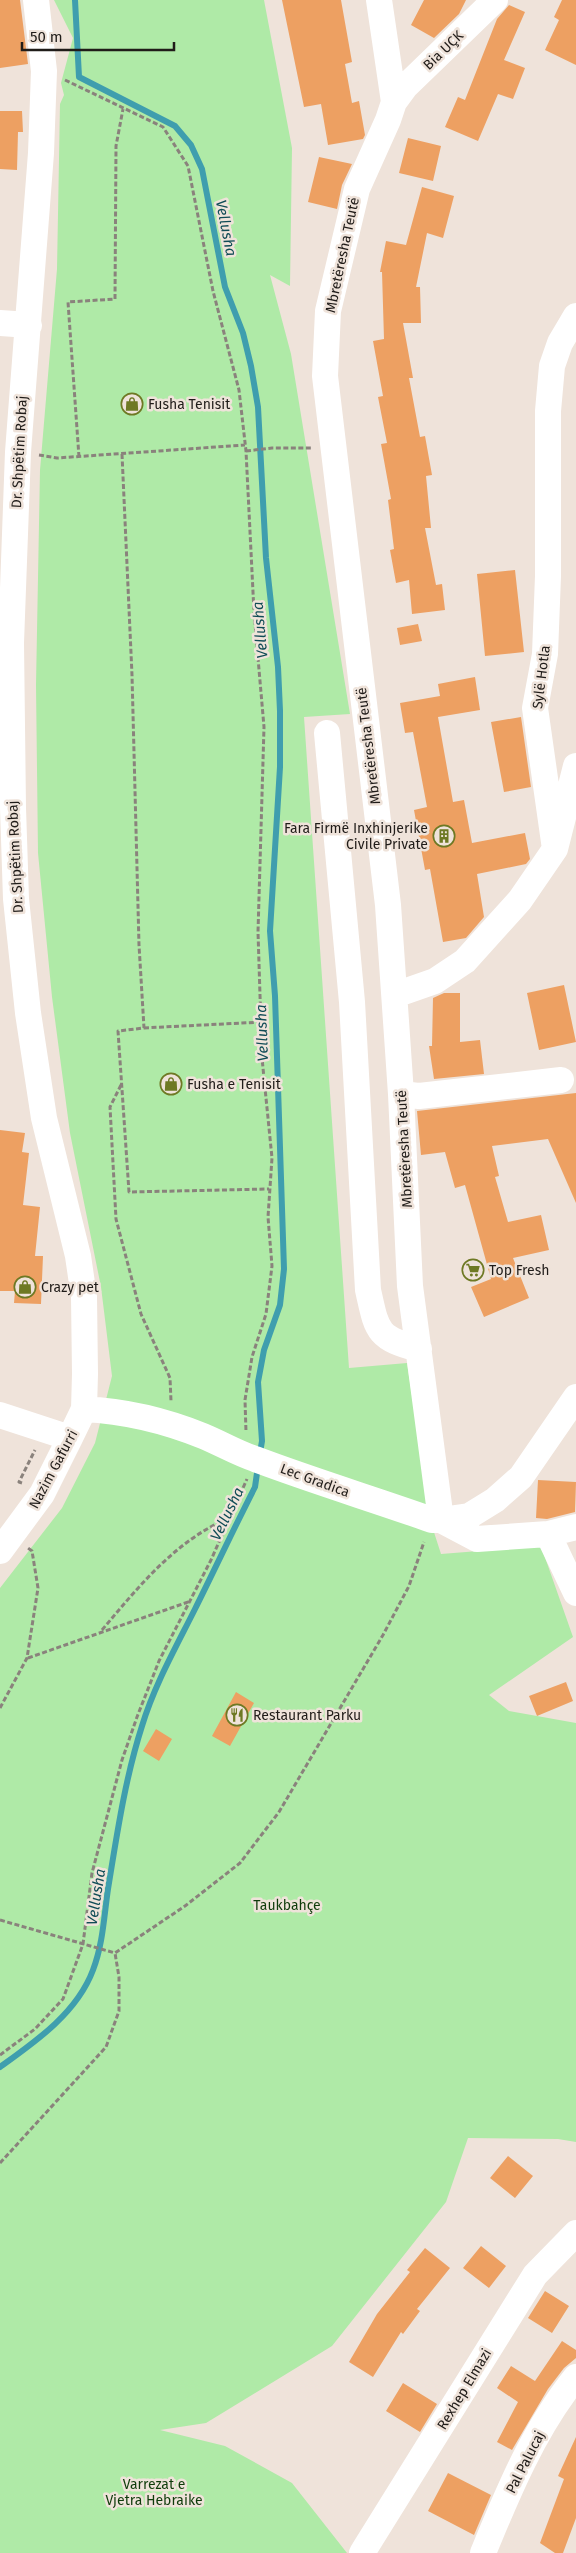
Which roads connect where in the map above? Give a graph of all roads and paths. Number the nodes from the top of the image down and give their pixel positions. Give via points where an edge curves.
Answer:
1 (36, 0) edge
2 (379, 0) edge
3 (495, 0) edge
4 (60, 78) dead end
5 (394, 102) junction
6 (123, 109) junction
7 (576, 316) edge
8 (0, 323) edge
9 (29, 326) junction
10 (245, 444) junction
11 (334, 448) junction
12 (246, 451) junction
13 (18, 452) junction
14 (122, 454) junction
15 (79, 457) junction
16 (327, 733) dead end
17 (576, 766) edge
18 (555, 849) junction
19 (395, 996) junction
20 (262, 1022) junction
21 (144, 1028) junction
22 (561, 1080) dead end
23 (122, 1084) junction
24 (401, 1094) junction
25 (270, 1189) junction
26 (419, 1349) junction
27 (576, 1397) edge
28 (84, 1409) junction
29 (0, 1415) edge
30 (171, 1424) junction
31 (70, 1438) junction
32 (35, 1449) dead end
33 (258, 1460) junction
34 (27, 1486) dead end
35 (231, 1516) junction
36 (437, 1520) junction
37 (576, 1527) edge
38 (548, 1534) junction
39 (6, 1543) edge
40 (576, 1594) edge
41 (191, 1601) junction
42 (102, 1630) junction
43 (27, 1658) junction
44 (0, 1708) edge
45 (0, 1920) edge
46 (83, 1944) junction
47 (115, 1953) junction
48 (0, 2055) edge
49 (0, 2164) edge
50 (576, 2233) edge
51 (576, 2377) edge
52 (362, 2553) edge
53 (483, 2553) edge

1 - 9 street, Dr. Shpëtim Robaj via 44,71
2 - 5 street
3 - 5 street, Bia UÇK via 405,87
4 - 6 path
5 - 11 street, Mbretëresha Teutë via 357,189 328,310 325,376
6 - 10 path via 163,128 188,166 213,291 239,390
6 - 15 path via 116,146 115,298 68,302
7 - 18 street, Sylë Hotla via 552,366 548,420 548,576 544,654 535,708
8 - 9 street
9 - 13 street, Dr. Shpëtim Robaj
10 - 12 path
10 - 14 path
11 - 12 path
11 - 19 street, Mbretëresha Teutë via 388,906
12 - 20 path via 264,727 258,932
13 - 15 path via 57,458
13 - 28 street, Dr. Shpëtim Robaj via 11,643 16,899 44,1118 78,1256 84,1297
14 - 15 path
14 - 21 path
16 - 26 street via 352,1002 368,1290 376,1324 384,1336
17 - 18 street
18 - 19 street via 520,900 465,961 435,980
19 - 24 street, Mbretëresha Teutë
20 - 21 path
20 - 25 path via 262,1058 272,1158
21 - 23 path via 118,1031
22 - 24 street via 419,1096
23 - 25 path via 129,1192
23 - 30 path via 110,1107 116,1220 141,1314 170,1378
24 - 26 street, Mbretëresha Teutë via 410,1286
25 - 33 path via 268,1217 272,1266 266,1314 252,1357 245,1400 247,1438 257,1446
26 - 36 street, Mbretëresha Teutë
27 - 36 street via 521,1477 470,1516
28 - 30 street, Lec Gradica
28 - 31 street, Nazim Gafurri
29 - 31 street
30 - 33 street, Lec Gradica
31 - 39 street, Nazim Gafurri via 42,1494
32 - 34 path via 19,1482
33 - 35 path
33 - 36 street, Lec Gradica
35 - 41 path
35 - 42 path via 212,1524 177,1548
36 - 38 street, Lec Gradica via 478,1539
36 - 47 path via 409,1586 383,1635 279,1812 240,1863 185,1906
37 - 38 street, Lec Gradica
38 - 40 street
39 - 43 path via 32,1551 38,1588
41 - 42 path
41 - 46 path via 159,1660 122,1760 92,1873
42 - 43 path
43 - 44 path
45 - 46 path
46 - 47 path
46 - 48 path via 63,1999 35,2029
47 - 49 path via 119,2011 106,2047
50 - 52 street, Rexhep Elmazi via 535,2275
51 - 53 street, Pal Palucaj via 556,2402 529,2451

